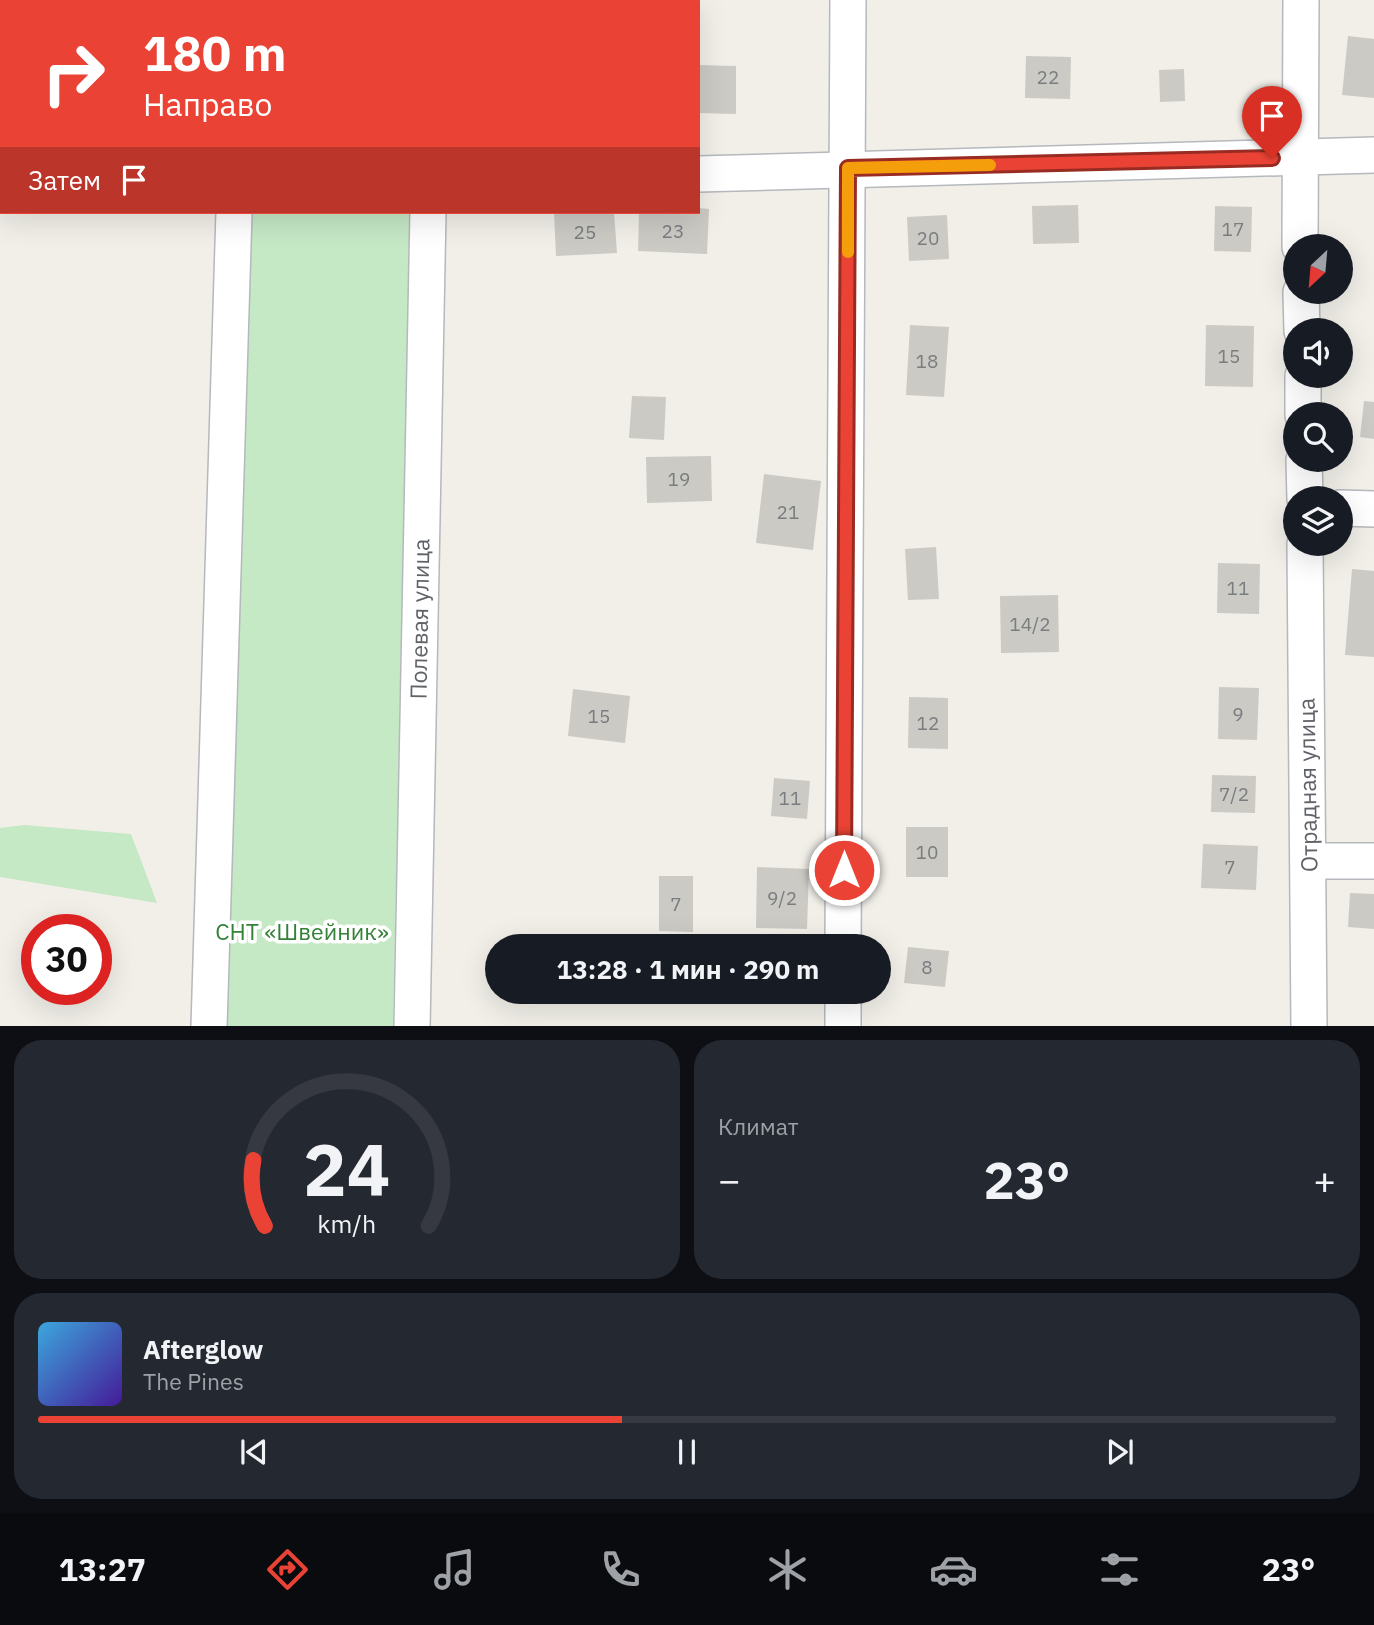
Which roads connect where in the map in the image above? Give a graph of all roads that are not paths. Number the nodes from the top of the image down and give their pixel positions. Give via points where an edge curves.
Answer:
1 (848, 0) edge
2 (1301, 0) edge
3 (1374, 155) edge
4 (1299, 157) junction
5 (848, 168) junction
6 (700, 174) edge
7 (234, 214) edge
8 (428, 214) edge
9 (1300, 234) edge
10 (1353, 508) edge
11 (1374, 509) edge
12 (1305, 556) edge
13 (1310, 861) junction
14 (1374, 861) edge
15 (844, 934) edge
16 (843, 1004) edge
17 (209, 1026) edge
18 (412, 1026) edge
19 (843, 1026) edge
20 (1309, 1026) edge

1 - 5 street
2 - 4 street
3 - 4 street
4 - 5 street
4 - 9 street
5 - 6 street
5 - 15 street
7 - 17 street
8 - 18 street, Полевая улица
10 - 11 street
12 - 13 street, Отрадная улица
13 - 14 street
13 - 20 street, Отрадная улица
16 - 19 street

